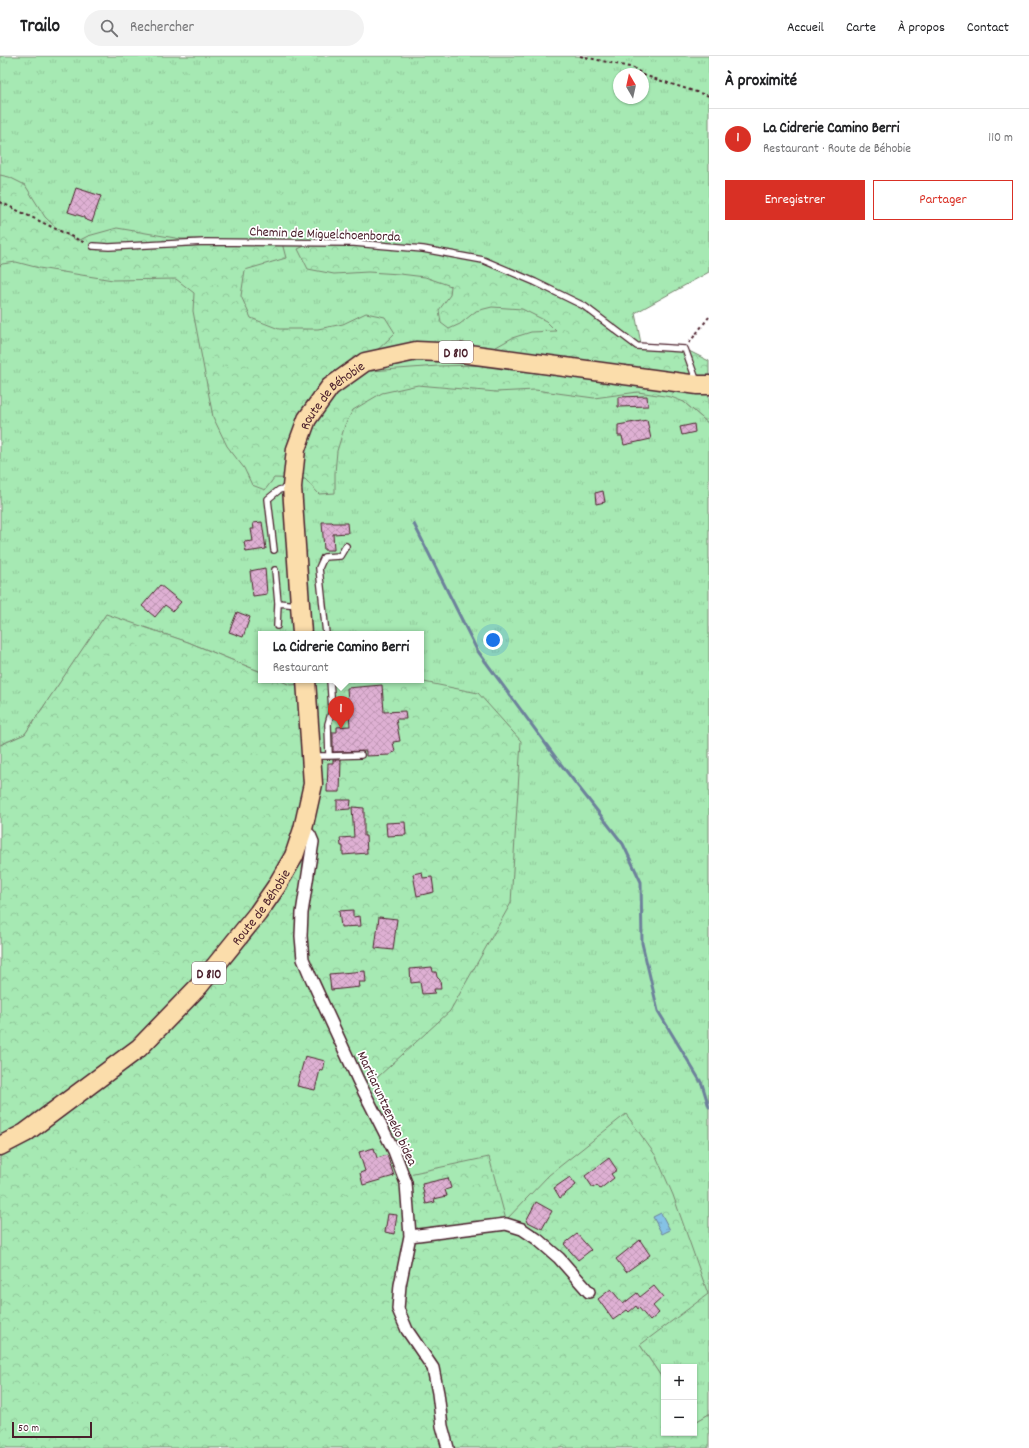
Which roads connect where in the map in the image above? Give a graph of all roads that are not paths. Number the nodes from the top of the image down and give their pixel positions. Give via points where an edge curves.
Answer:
1 (93, 246) road end
2 (703, 385) edge
3 (292, 487) junction
4 (346, 546) dead end
5 (274, 550) dead end
6 (275, 570) dead end
7 (278, 603) junction
8 (300, 606) junction
9 (277, 626) dead end
10 (302, 631) edge
11 (326, 631) edge
12 (306, 683) edge
13 (330, 683) edge
14 (361, 755) dead end
15 (311, 756) junction
16 (329, 756) junction
17 (303, 829) junction
18 (0, 1146) edge
19 (410, 1236) junction
20 (589, 1292) dead end
21 (448, 1448) edge

1 - 2 lane, Chemin de Miguelchoenborda via 205,242 354,243 423,249 483,260 584,306 637,346 685,349
2 - 3 main road, Route de Béhobie / D 810 via 461,353 416,351 365,362 330,387 307,419 296,449
3 - 5 lane via 279,490 268,499
3 - 8 main road, Route de Béhobie / D 810
4 - 11 lane via 340,556 324,558 319,568
6 - 7 lane
7 - 8 lane
7 - 9 lane
8 - 10 main road, Route de Béhobie / D 810
12 - 15 main road, Route de Béhobie / D 810
13 - 16 lane via 332,710 328,724
14 - 16 lane
15 - 16 lane
15 - 17 main road, Route de Béhobie / D 810 via 313,784
17 - 18 main road, Route de Béhobie / D 810 via 251,908 193,980 133,1046 83,1091 25,1133
17 - 19 street, Martiaruntzeneko bidea via 313,842 302,913 303,959 358,1080 394,1151 406,1183
19 - 20 street via 506,1224 522,1229 537,1238 559,1258
19 - 21 street, Martiaruntzeneko bidea via 398,1309 407,1330 433,1368

